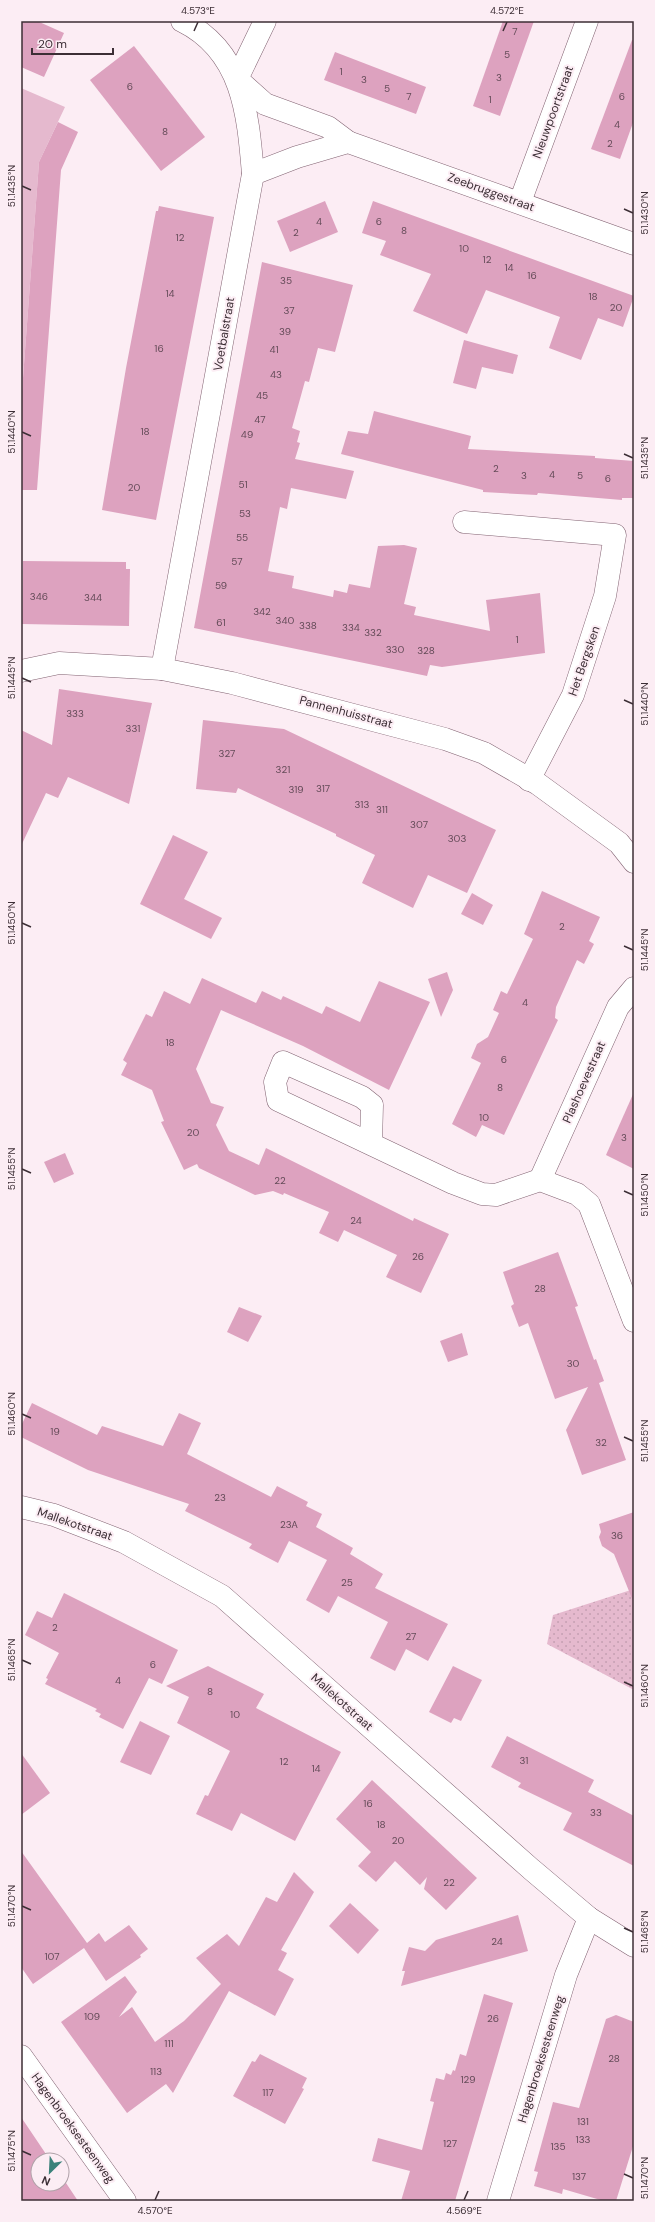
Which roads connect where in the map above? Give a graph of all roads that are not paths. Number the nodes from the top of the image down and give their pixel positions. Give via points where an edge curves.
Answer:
1 (182, 21) edge
2 (265, 21) edge
3 (587, 21) edge
4 (237, 79) junction
5 (348, 142) junction
6 (253, 174) junction
7 (520, 202) junction
8 (634, 244) edge
9 (464, 522) dead end
10 (624, 535) edge
11 (162, 669) junction
12 (21, 671) edge
13 (529, 780) junction
14 (634, 862) edge
15 (634, 988) edge
16 (371, 1144) junction
17 (540, 1180) junction
18 (634, 1321) edge
19 (21, 1506) edge
20 (589, 1918) junction
21 (634, 1946) edge
22 (21, 2056) edge
23 (125, 2201) edge
24 (498, 2201) edge

1 - 4 street, Voetbalstraat via 221,51
2 - 4 street
3 - 7 street, Nieuwpoortstraat
4 - 5 street, Zeebruggestraat via 265,104 328,127
4 - 6 street, Voetbalstraat via 249,124
5 - 6 street via 297,157
5 - 7 street, Zeebruggestraat
6 - 11 street, Voetbalstraat
7 - 8 street, Zeebruggestraat
9 - 10 street, Het Bergsken
10 - 13 street, Het Bergsken via 573,695
11 - 12 street, Pannenhuisstraat via 59,663
11 - 13 street, Pannenhuisstraat via 232,683 446,739 484,753
13 - 14 street, Pannenhuisstraat via 620,843
15 - 17 street, Plashoevestraat via 618,1007
16 - 16 street via 278,1100 275,1082 283,1062 372,1105
16 - 17 street via 482,1194 496,1195
17 - 18 street via 577,1194 589,1204
19 - 20 street, Mallekotstraat via 54,1515 124,1542 222,1596 473,1819
20 - 21 street, Mallekotstraat
20 - 24 street, Hagenbroeksesteenweg via 566,1975
22 - 23 street, Hagenbroeksesteenweg

